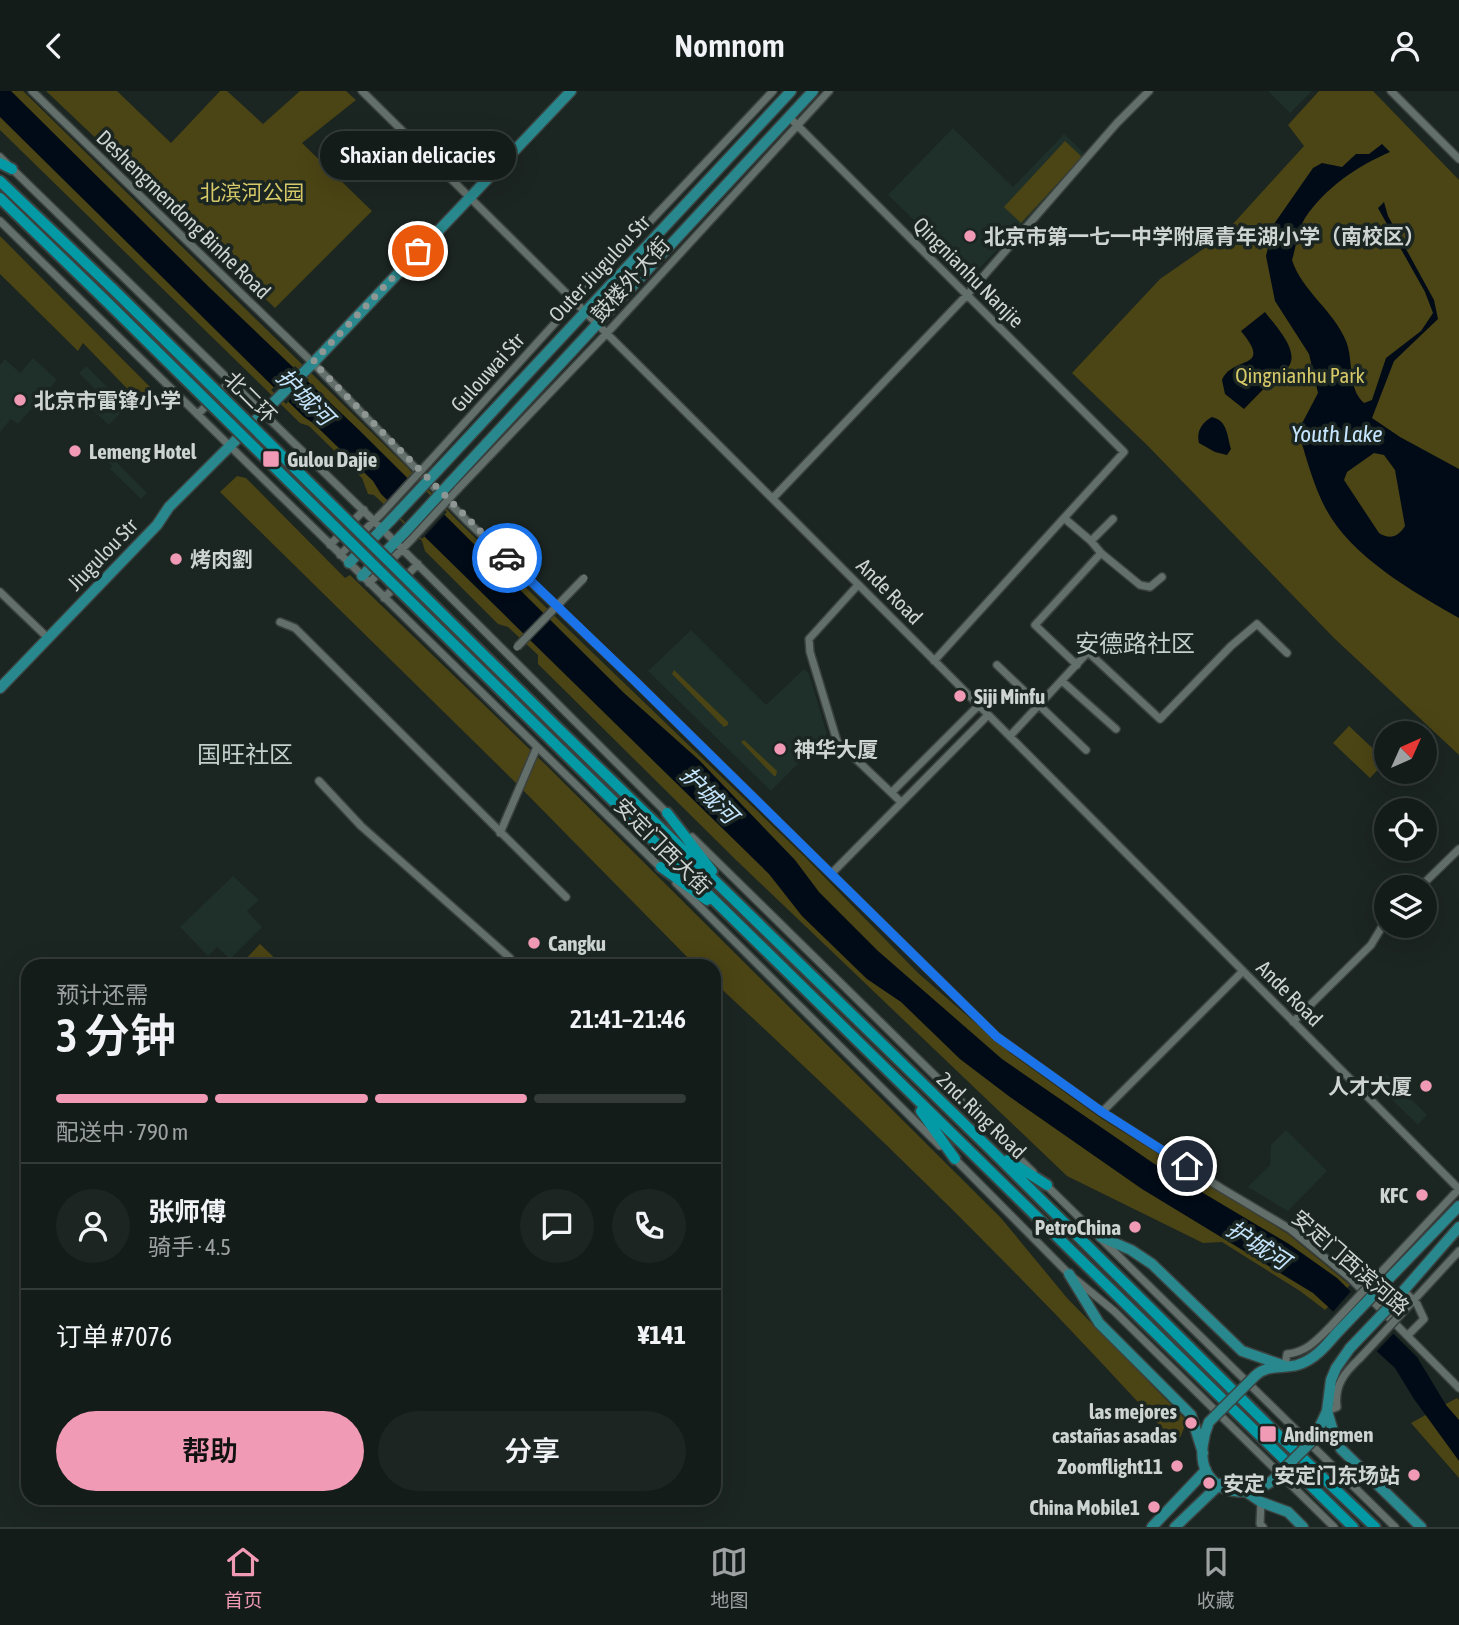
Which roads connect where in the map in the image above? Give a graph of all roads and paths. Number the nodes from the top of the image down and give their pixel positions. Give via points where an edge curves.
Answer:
1 (32, 91) edge
2 (362, 91) edge
3 (791, 91) edge
4 (813, 91) edge
5 (829, 91) edge
6 (1149, 91) edge
7 (1391, 91) edge
8 (569, 92) edge
9 (768, 93) edge
10 (778, 105) junction
11 (789, 117) junction
12 (797, 125) junction
13 (0, 157) edge
14 (1459, 159) edge
15 (0, 163) edge
16 (12, 169) junction
17 (0, 181) edge
18 (470, 196) junction
19 (0, 198) edge
20 (0, 221) edge
21 (967, 295) junction
22 (575, 300) junction
23 (585, 311) junction
24 (597, 323) junction
25 (607, 333) junction
26 (313, 362) junction
27 (231, 381) junction
28 (264, 412) junction
29 (198, 414) junction
30 (229, 446) junction
31 (454, 487) junction
32 (773, 498) junction
33 (364, 510) junction
34 (387, 516) junction
35 (1064, 518) junction
36 (1113, 519) dead end
37 (374, 520) junction
38 (382, 529) junction
39 (1091, 541) junction
40 (330, 545) junction
41 (399, 545) junction
42 (1101, 553) junction
43 (340, 555) junction
44 (349, 563) junction
45 (418, 564) junction
46 (1162, 577) dead end
47 (584, 578) dead end
48 (366, 580) junction
49 (858, 585) junction
50 (0, 592) edge
51 (384, 598) junction
52 (280, 622) dead end
53 (48, 638) junction
54 (1287, 653) dead end
55 (509, 655) junction
56 (934, 661) junction
57 (997, 665) dead end
58 (1077, 665) junction
59 (1062, 681) junction
60 (0, 688) edge
61 (978, 706) junction
62 (1039, 706) junction
63 (988, 715) junction
64 (1116, 729) dead end
65 (1010, 736) junction
66 (553, 742) joint
67 (537, 747) junction
68 (1086, 750) dead end
69 (319, 781) dead end
70 (892, 792) junction
71 (901, 801) junction
72 (667, 813) junction
73 (500, 832) junction
74 (1459, 849) edge
75 (661, 867) junction
76 (831, 874) junction
77 (1432, 875) edge
78 (566, 897) dead end
79 (740, 906) junction
80 (732, 918) junction
81 (1375, 938) edge
82 (510, 958) dead end
83 (1243, 971) junction
84 (1293, 1022) junction
85 (905, 1088) junction
86 (1102, 1112) junction
87 (990, 1149) junction
88 (954, 1159) junction
89 (1047, 1185) junction
90 (1459, 1189) edge
91 (1459, 1206) edge
92 (1459, 1227) edge
93 (1101, 1237) junction
94 (1459, 1251) edge
95 (1335, 1266) junction
96 (1069, 1274) junction
97 (1377, 1277) junction
98 (1373, 1288) junction
99 (1403, 1290) junction
100 (1414, 1301) junction
101 (1333, 1331) junction
102 (1408, 1335) junction
103 (1285, 1366) junction
104 (1458, 1385) edge
105 (1332, 1409) junction
106 (1203, 1453) junction
107 (1206, 1470) junction
108 (1220, 1484) junction
109 (1248, 1493) junction
110 (1261, 1502) junction
111 (1152, 1527) edge
112 (1175, 1527) edge
113 (1263, 1527) edge
114 (1303, 1527) edge
115 (1334, 1527) edge
116 (1353, 1527) edge
117 (1375, 1527) edge
118 (1395, 1527) edge
119 (1421, 1527) edge

1 - 26 street, Deshengmendong Binhe Road
2 - 18 street, Ande Road
3 - 10 main road, Outer Jiugulou Str
4 - 11 main road, 鼓楼外大街
5 - 12 street, 鼓楼外大街
6 - 21 street
7 - 14 street
8 - 18 main road
9 - 10 street
9 - 22 street, Gulouwai Str
10 - 23 main road, Outer Jiugulou Str
11 - 12 street, Qingnianhu Nanjie
11 - 24 main road, 鼓楼外大街
12 - 21 street, Qingnianhu Nanjie
12 - 25 street, 鼓楼外大街
13 - 16 street, 安定门西大街
15 - 16 highway
16 - 27 street, 安定门西大街
17 - 79 highway, 北二环, bridge
18 - 22 street, Ande Road
18 - 26 main road
19 - 66 highway, 北二环, bridge
20 - 29 street, 安定门西大街
21 - 32 street
21 - 35 street, Qingnianhu Nanjie via 1124,452
22 - 23 street, Ande Road
22 - 34 street, Gulouwai Str, bridge via 428,463
23 - 24 street, Ande Road
23 - 34 main road, Outer Jiugulou Str, bridge via 437,471
24 - 25 street, Ande Road
24 - 31 main road, 鼓楼外大街
25 - 31 street, 鼓楼外大街
25 - 32 street, Ande Road
26 - 28 main road, Jiugulou Str
26 - 76 street, 安定门西滨河路 via 468,522
27 - 28 street, 安定门西大街
27 - 29 street
28 - 30 main road, Jiugulou Str
28 - 33 street, 安定门西大街
29 - 30 street, 安定门西大街
30 - 40 street, 安定门西大街
30 - 53 main road, Jiugulou Str
31 - 41 main road, bridge
32 - 49 street, Ande Road
33 - 37 street, 安定门西大街
33 - 40 street
34 - 37 street
34 - 38 main road
35 - 39 street
35 - 56 street
36 - 39 street
37 - 38 street, 安定门西大街
37 - 43 street
38 - 41 street, 安定门西大街
38 - 44 main road
39 - 42 street
40 - 43 street, 安定门西大街
41 - 45 street, 安定门西大街
41 - 48 main road
42 - 46 street via 1140,585 1150,587
42 - 58 street via 1035,625
43 - 44 street, 安定门西大街
44 - 48 street, 安定门西大街
45 - 51 street
45 - 55 street, 安定门西大街
47 - 55 street, bridge
48 - 51 street, 安定门西大街
49 - 56 street, Ande Road
49 - 70 street via 808,639 810,652 837,741
50 - 53 street
51 - 67 street, 安定门西大街
52 - 73 street via 295,628
53 - 60 main road, Jiugulou Str
54 - 58 street via 1257,624 1160,719 1088,652
55 - 72 street, 安定门西大街
56 - 61 street, Ande Road
57 - 62 street
58 - 59 street
59 - 62 street
59 - 64 street
61 - 63 street, Ande Road
61 - 70 street
62 - 65 street
62 - 68 street
63 - 65 street, Ande Road
63 - 71 street
65 - 83 street, Ande Road
66 - 80 highway, 2nd. Ring Road
67 - 73 street
67 - 75 street, 安定门西大街
69 - 82 street via 360,826
70 - 71 street
71 - 76 street
72 - 79 highway
72 - 89 street, 安定门西大街
73 - 78 street
74 - 77 street
75 - 80 highway
75 - 88 street, 安定门西大街
76 - 86 street, 安定门西滨河路 via 997,1037
79 - 87 highway, 2nd. Ring Road
80 - 85 highway, 2nd. Ring Road
81 - 84 street
83 - 84 street, Ande Road
83 - 86 street
84 - 90 street, Ande Road
85 - 88 highway
85 - 116 highway, 2nd. Ring Road
86 - 95 street, 安定门西滨河路 via 1290,1229
87 - 89 highway
87 - 117 highway, 2nd. Ring Road
88 - 96 street, 安定门西大街
89 - 93 street, 安定门西大街
90 - 97 street
91 - 98 main road
92 - 99 main road
93 - 103 main road via 1152,1264 1242,1350
93 - 118 street, 安定门西大街
94 - 100 street
95 - 97 street via 1356,1263
95 - 102 street, 安定门西滨河路
96 - 106 main road via 1099,1323 1191,1415
96 - 115 street, 安定门西大街 via 1114,1311
97 - 98 street
98 - 101 main road, bridge
99 - 100 street
99 - 105 main road, bridge via 1336,1368 1331,1380
100 - 102 street via 1424,1319
100 - 105 street, bridge via 1342,1377
101 - 103 main road via 1319,1353
101 - 103 street via 1310,1347 1287,1354
102 - 104 street, 安定门西滨河路
103 - 106 main road, bridge via 1267,1368 1255,1376 1209,1422
105 - 109 main road, bridge via 1314,1439 1264,1488
105 - 119 main road via 1333,1431 1342,1449
106 - 107 main road
107 - 108 main road
107 - 111 main road
108 - 109 main road
108 - 112 main road
109 - 110 main road
110 - 113 street
110 - 114 main road via 1288,1512

